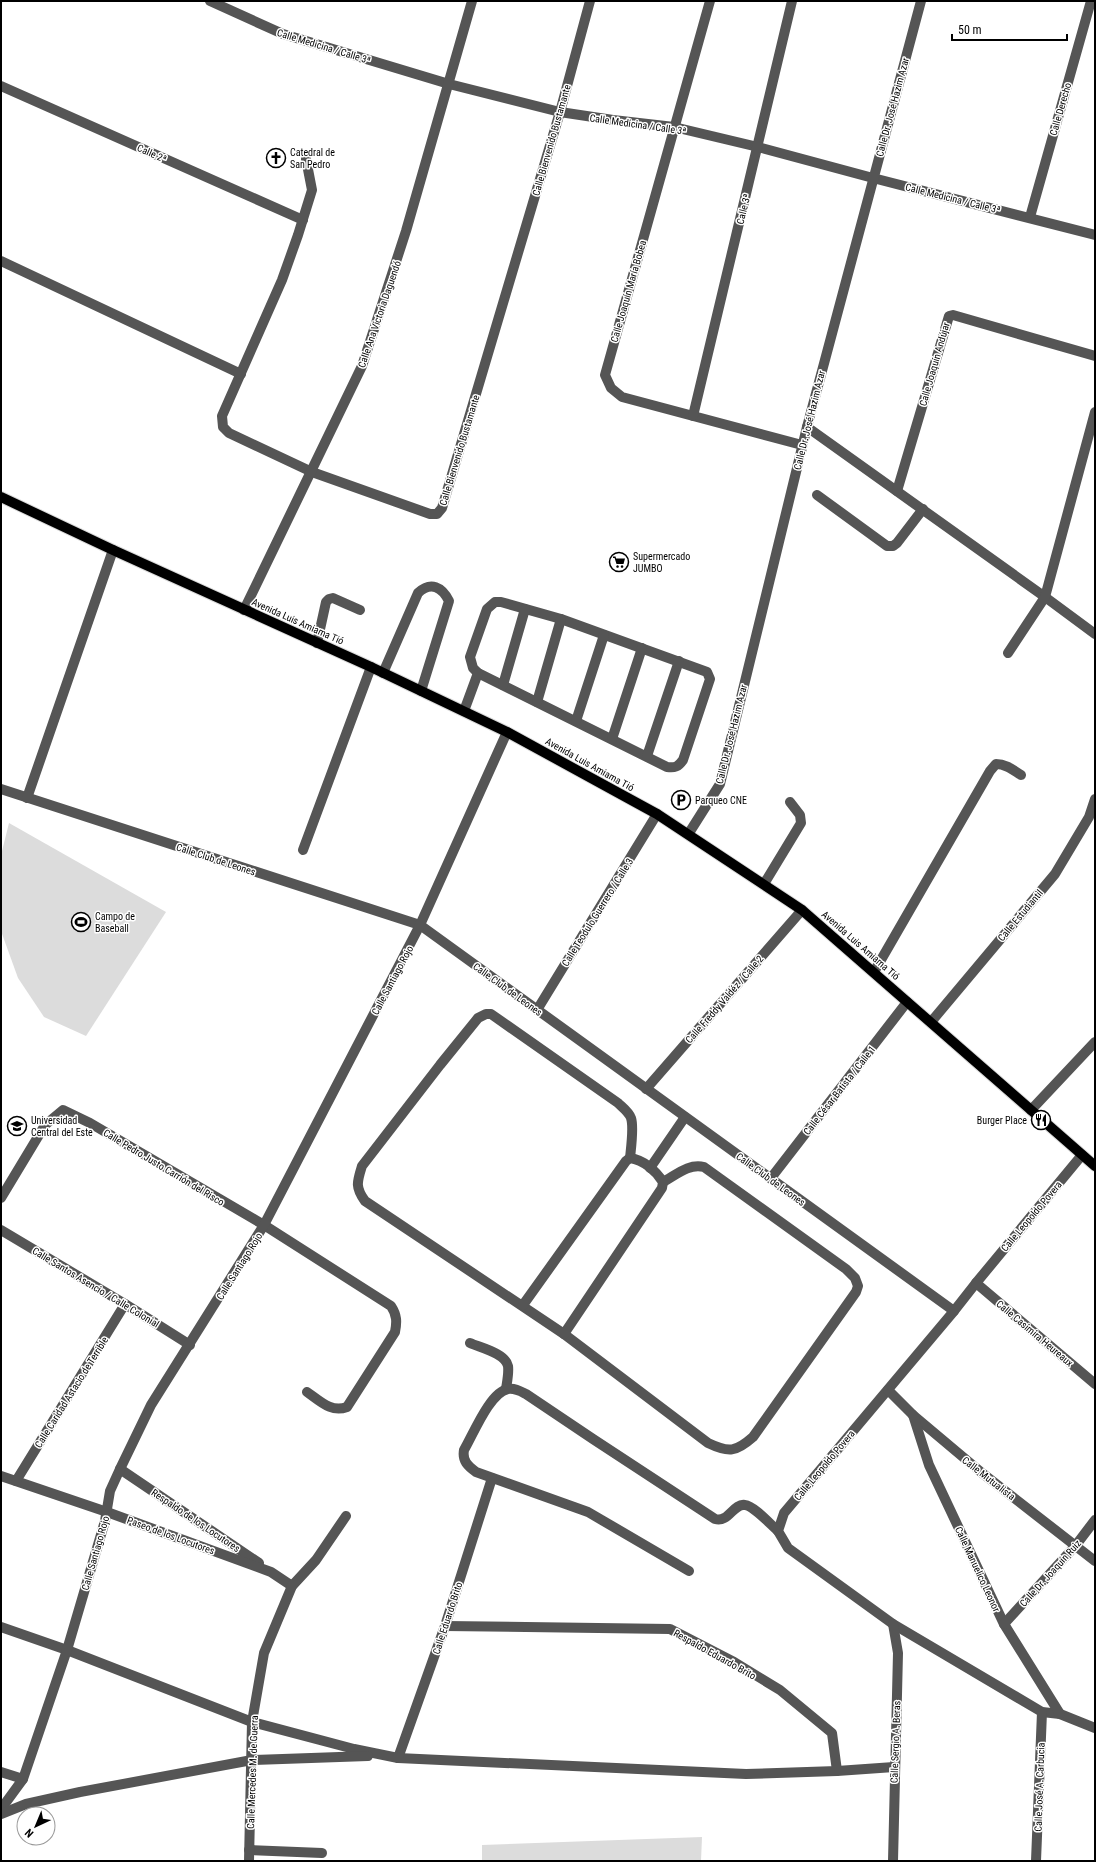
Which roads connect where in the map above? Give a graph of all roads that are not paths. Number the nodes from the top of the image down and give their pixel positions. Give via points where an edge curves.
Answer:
1 (210, 1) edge
2 (472, 1) edge
3 (590, 1) edge
4 (710, 1) edge
5 (792, 1) edge
6 (921, 1) edge
7 (1091, 1) edge
8 (449, 84) junction
9 (1, 86) edge
10 (560, 112) junction
11 (674, 126) junction
12 (758, 147) junction
13 (306, 159) dead end
14 (873, 178) junction
15 (1030, 217) junction
16 (303, 220) junction
17 (1095, 235) edge
18 (1, 261) edge
19 (1095, 356) edge
20 (241, 374) junction
21 (1095, 412) edge
22 (693, 416) junction
23 (807, 427) junction
24 (802, 445) junction
25 (312, 472) junction
26 (897, 491) junction
27 (818, 496) dead end
28 (1, 497) edge
29 (923, 509) junction
30 (113, 550) junction
31 (1045, 597) junction
32 (525, 609) junction
33 (244, 610) junction
34 (360, 610) dead end
35 (561, 619) junction
36 (1095, 634) edge
37 (604, 635) junction
38 (316, 643) junction
39 (642, 648) junction
40 (1008, 653) dead end
41 (679, 661) junction
42 (371, 667) junction
43 (383, 673) junction
44 (478, 673) junction
45 (503, 685) junction
46 (421, 691) junction
47 (537, 702) junction
48 (464, 711) junction
49 (576, 721) junction
50 (507, 732) junction
51 (612, 739) junction
52 (647, 756) junction
53 (1021, 775) dead end
54 (1, 789) edge
55 (27, 798) junction
56 (1095, 799) edge
57 (790, 802) dead end
58 (657, 814) junction
59 (689, 834) junction
60 (303, 850) dead end
61 (764, 884) junction
62 (802, 910) junction
63 (420, 925) junction
64 (874, 972) junction
65 (907, 1002) junction
66 (537, 1010) junction
67 (930, 1022) junction
68 (1095, 1042) edge
69 (646, 1089) junction
70 (1030, 1110) junction
71 (684, 1117) junction
72 (1082, 1155) junction
73 (630, 1158) junction
74 (1095, 1166) edge
75 (650, 1168) junction
76 (771, 1178) junction
77 (663, 1182) junction
78 (1, 1198) edge
79 (264, 1225) junction
80 (1, 1230) edge
81 (976, 1283) junction
82 (125, 1304) junction
83 (523, 1305) junction
84 (954, 1311) junction
85 (564, 1334) junction
86 (470, 1343) dead end
87 (190, 1345) junction
88 (1095, 1384) edge
89 (506, 1389) junction
90 (888, 1390) junction
91 (307, 1392) dead end
92 (913, 1415) junction
93 (120, 1469) junction
94 (1, 1476) edge
95 (492, 1478) junction
96 (16, 1481) junction
97 (107, 1512) junction
98 (346, 1516) dead end
99 (1095, 1520) edge
100 (778, 1531) junction
101 (1076, 1545) junction
102 (1095, 1561) edge
103 (689, 1571) dead end
104 (271, 1572) junction
105 (292, 1586) junction
106 (893, 1624) junction
107 (1004, 1624) junction
108 (445, 1626) junction
109 (1, 1627) edge
110 (67, 1650) junction
111 (1042, 1712) junction
112 (1060, 1714) junction
113 (252, 1722) junction
114 (1095, 1728) edge
115 (388, 1756) junction
116 (398, 1758) junction
117 (252, 1760) junction
118 (894, 1767) junction
119 (837, 1771) junction
120 (1, 1772) edge
121 (23, 1779) junction
122 (1, 1809) edge
123 (1, 1814) edge
124 (249, 1850) junction
125 (322, 1853) dead end
126 (249, 1861) edge
127 (893, 1861) edge
128 (1036, 1861) edge

1 - 8 street, Calle Medicina / Calle 3ª via 283,34
2 - 8 street, Calle Ana Victoria Daguendó
3 - 10 street, Calle Bienvenido Bustamante
4 - 11 street, Calle Joaquín María Bobea
5 - 12 street, Calle 3ª
6 - 14 street, Calle Dr. José Hazim Azar
7 - 15 street, Calle Derecho
8 - 10 street, Calle Medicina / Calle 3ª
8 - 25 street, Calle Ana Victoria Daguendó via 374,334
9 - 16 street, Calle 2ª
10 - 11 street, Calle Medicina / Calle 3ª
10 - 25 street, Calle Bienvenido Bustamante via 442,510 437,514 430,514
11 - 12 street, Calle Medicina / Calle 3ª
11 - 22 street, Calle Joaquín María Bobea via 605,375 611,388 619,395
12 - 14 street, Calle Medicina / Calle 3ª
12 - 22 street, Calle 3ª
13 - 16 street, Calle Bienvenido Bustamante via 312,190
14 - 15 street, Calle Medicina / Calle 3ª
14 - 23 street, Calle Dr. José Hazim Azar
15 - 17 street, Calle Medicina / Calle 3ª
16 - 20 street, Calle Bienvenido Bustamante via 282,280
18 - 20 street
19 - 26 street, Calle Joaquín Andújar via 953,315 948,316
20 - 25 street, Calle Bienvenido Bustamante via 222,416 223,427 230,433
21 - 31 street
22 - 24 street, Calle Joaquín María Bobea
23 - 24 street, Calle Dr. José Hazim Azar
23 - 26 street
24 - 59 street, Calle Dr. José Hazim Azar via 720,784
25 - 33 street, Calle Ana Victoria Daguendó
26 - 29 street
27 - 29 street via 887,546 897,543
28 - 30 main road, Avenida Luis Amiama Tió
29 - 31 street
30 - 33 main road, Avenida Luis Amiama Tió
30 - 55 street
31 - 36 street
31 - 40 street
32 - 35 street
32 - 44 street via 501,602 495,602 488,609 470,657 473,668
32 - 45 street
33 - 38 main road, Avenida Luis Amiama Tió
34 - 38 street via 329,598
35 - 37 street
35 - 47 street
37 - 39 street
37 - 49 street
38 - 42 main road, Avenida Luis Amiama Tió
39 - 41 street
39 - 51 street
41 - 52 street
41 - 52 street via 704,670 710,675 683,760 674,768
42 - 43 main road, Avenida Luis Amiama Tió
42 - 60 street
43 - 46 main road, Avenida Luis Amiama Tió
43 - 46 street via 418,593 424,587 434,586 445,592 449,601
44 - 45 street
44 - 48 street
45 - 47 street
46 - 48 main road, Avenida Luis Amiama Tió
47 - 49 street
48 - 50 main road, Avenida Luis Amiama Tió
49 - 51 street
50 - 58 main road, Avenida Luis Amiama Tió
50 - 63 street, Calle Santiago Rojo
51 - 52 street
53 - 64 street via 1000,764 996,764 990,771
54 - 55 street, Calle Club de Leones
55 - 63 street, Calle Club de Leones
56 - 67 street, Calle Estudiantil via 1089,818 1055,874
57 - 61 street via 800,815 801,823
58 - 59 main road, Avenida Luis Amiama Tió
58 - 66 street, Calle Teodulo Guerrero / Calle 3
59 - 61 main road, Avenida Luis Amiama Tió
61 - 62 main road, Avenida Luis Amiama Tió
62 - 64 main road, Avenida Luis Amiama Tió
62 - 69 street, Calle Freddy Valdéz / Calle 2
63 - 66 street, Calle Club de Leones
63 - 79 street, Calle Santiago Rojo
64 - 65 main road, Avenida Luis Amiama Tió
65 - 67 main road, Avenida Luis Amiama Tió
65 - 76 street, Calle César Batista / Calle 1
66 - 69 street, Calle Club de Leones
67 - 70 main road, Avenida Luis Amiama Tió
68 - 70 street
69 - 71 street, Calle Club de Leones
70 - 72 main road, Avenida Luis Amiama Tió
71 - 75 street
71 - 76 street, Calle Club de Leones
72 - 74 main road, Avenida Luis Amiama Tió
72 - 81 street, Calle Leopoldo Povera
73 - 75 street
73 - 83 street
73 - 83 street via 632,1126 627,1112 618,1103 491,1014 486,1014 478,1018 362,1166 357,1182 359,1192 365,1201
75 - 77 street
76 - 84 street, Calle Club de Leones
77 - 85 street via 662,1188
77 - 85 street via 688,1167 704,1167 846,1268 855,1278 858,1286 856,1292 753,1437 742,1446 731,1450 722,1450 708,1443
78 - 79 street, Calle Pedro Justo Carrión del Risco via 45,1125 63,1110 90,1123
79 - 87 street, Calle Santiago Rojo
79 - 91 street, Calle Pedro Justo Carrión del Risco via 391,1306 396,1313 396,1332 347,1407 339,1410 329,1408
80 - 82 street, Calle Santos Asencio / Calle Colonial
81 - 84 street, Calle Leopoldo Povera
81 - 88 street, Calle Casimira Heureaux
82 - 87 street, Calle Santos Asencio / Calle Colonial
82 - 96 street, Calle Caridad Astacio de Terrible
83 - 85 street
84 - 90 street, Calle Leopoldo Povera
86 - 89 street via 500,1356 506,1362
87 - 93 street, Calle Santiago Rojo via 151,1404
89 - 95 street via 493,1398 463,1455 469,1467
89 - 100 street via 515,1389 526,1394 715,1519 725,1518 741,1505 745,1505
90 - 92 street, Calle Mutualista
90 - 100 street, Calle Leopoldo Povera via 784,1513
92 - 101 street, Calle Mutualista via 982,1473
92 - 107 street, Calle Manuelico Leonor via 929,1465
93 - 97 street, Calle Santiago Rojo via 110,1491
93 - 104 street, Respaldo de los Locutores
94 - 96 street, Paseo de los Locutores
95 - 103 street via 588,1512
95 - 108 street, Calle Eduardo Brito
96 - 97 street, Paseo de los Locutores
97 - 104 street, Paseo de los Locutores
97 - 110 street, Calle Santiago Rojo
98 - 105 street, Calle Mercedes M. de Guerra via 316,1560
99 - 101 street, Calle Dr. Joaquín Ruiz
100 - 106 street via 788,1548
101 - 102 street, Calle Mutualista
101 - 107 street, Calle Dr. Joaquín Ruiz
104 - 105 street, Paseo de los Locutores
105 - 113 street, Calle Mercedes M. de Guerra via 264,1652
106 - 111 street
106 - 118 street, Calle Sergio A. Beras via 898,1653
107 - 112 street, Calle Manuelico Leonor
108 - 116 street, Calle Eduardo Brito
108 - 119 street, Respaldo Eduardo Brito via 670,1629 734,1662 780,1690 832,1733
109 - 110 street
110 - 113 street
110 - 121 street, Calle Santiago Rojo
111 - 112 street
111 - 128 street, Calle José A. Carbucia
112 - 114 street
113 - 115 street via 354,1750
113 - 117 street, Calle Mercedes M. de Guerra
115 - 116 street
115 - 117 street
116 - 119 street via 746,1774
117 - 123 street via 80,1792 26,1804
117 - 124 street, Calle Mercedes M. de Guerra
118 - 119 street
118 - 127 street, Calle Sergio A. Beras
120 - 121 street
121 - 122 street, Calle Santiago Rojo
124 - 125 street
124 - 126 street, Calle Mercedes M. de Guerra

